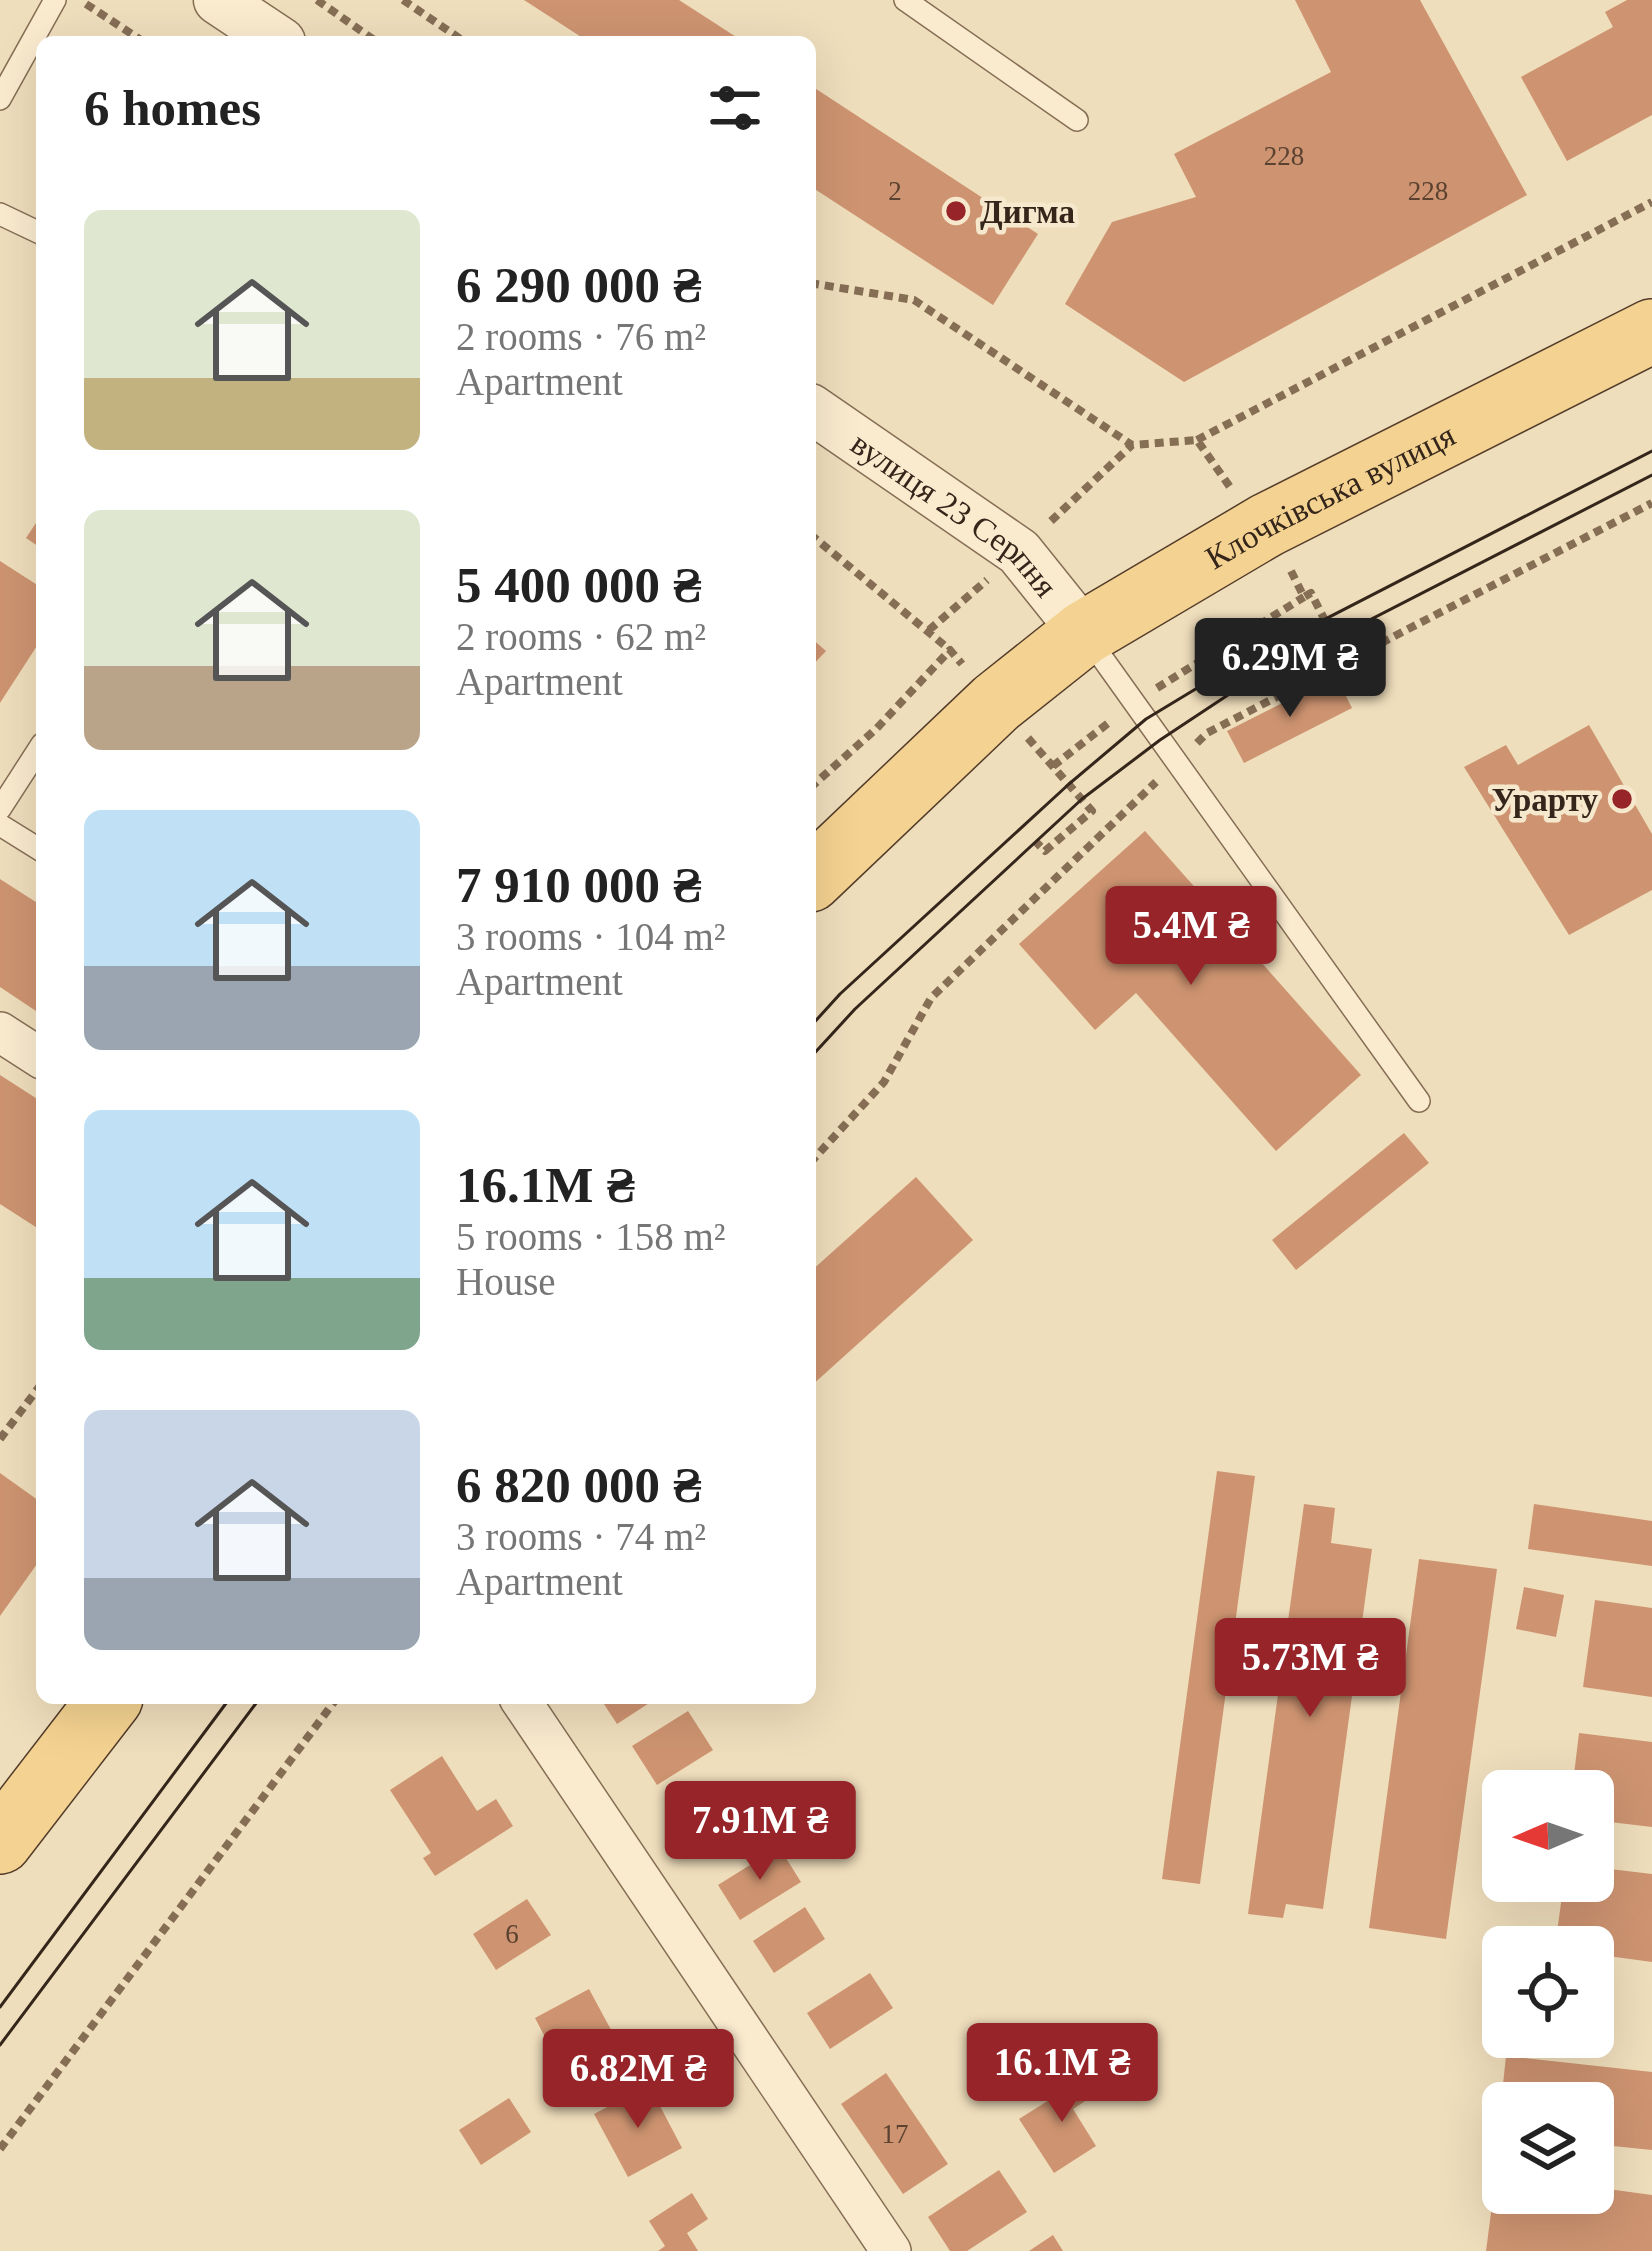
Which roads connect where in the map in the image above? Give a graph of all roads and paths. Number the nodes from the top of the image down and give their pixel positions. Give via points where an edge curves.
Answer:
1 (55, 0) edge
2 (80, 0) edge
3 (218, 0) edge
4 (316, 0) edge
5 (403, 0) edge
6 (905, 0) edge
7 (135, 36) edge
8 (265, 36) edge
9 (368, 36) edge
10 (456, 36) edge
11 (0, 99) edge
12 (1077, 119) dead end
13 (1652, 202) edge
14 (0, 214) edge
15 (36, 231) edge
16 (816, 283) edge
17 (1652, 331) edge
18 (816, 412) edge
19 (1197, 440) junction
20 (1652, 503) edge
21 (1268, 525) junction
22 (816, 539) edge
23 (1304, 597) junction
24 (1084, 633) junction
25 (950, 650) dead end
26 (1345, 660) junction
27 (1135, 702) junction
28 (36, 753) edge
29 (1177, 763) junction
30 (1053, 766) dead end
31 (0, 809) edge
32 (1092, 811) dead end
33 (0, 825) edge
34 (1106, 826) junction
35 (36, 847) edge
36 (816, 874) edge
37 (0, 1032) edge
38 (36, 1055) edge
39 (1419, 1101) dead end
40 (816, 1156) edge
41 (36, 1391) edge
42 (0, 1439) edge
43 (105, 1704) edge
44 (333, 1704) edge
45 (523, 1704) edge
46 (0, 1843) edge
47 (0, 2149) edge
48 (891, 2251) edge

1 - 11 lane
2 - 7 path
3 - 8 street
4 - 9 path
5 - 10 path
6 - 12 lane
13 - 19 path
14 - 15 lane
16 - 19 path via 914,300 1132,445
17 - 21 main road, Клочківська вулиця
18 - 24 street, вулиця 23 Серпня via 1019,552
19 - 21 path
20 - 26 path
21 - 23 path
21 - 24 main road, Клочківська вулиця
22 - 25 path
23 - 26 path via 1311,592
23 - 27 path
24 - 27 lane
24 - 36 main road, Клочківська вулиця via 972,725
26 - 29 path via 1207,733
27 - 29 lane
27 - 30 path
28 - 31 lane
29 - 34 path
29 - 39 lane
32 - 34 path
33 - 35 lane
34 - 40 path via 931,998 884,1082
37 - 38 street
41 - 42 path
43 - 46 main road
44 - 47 path
45 - 48 street

